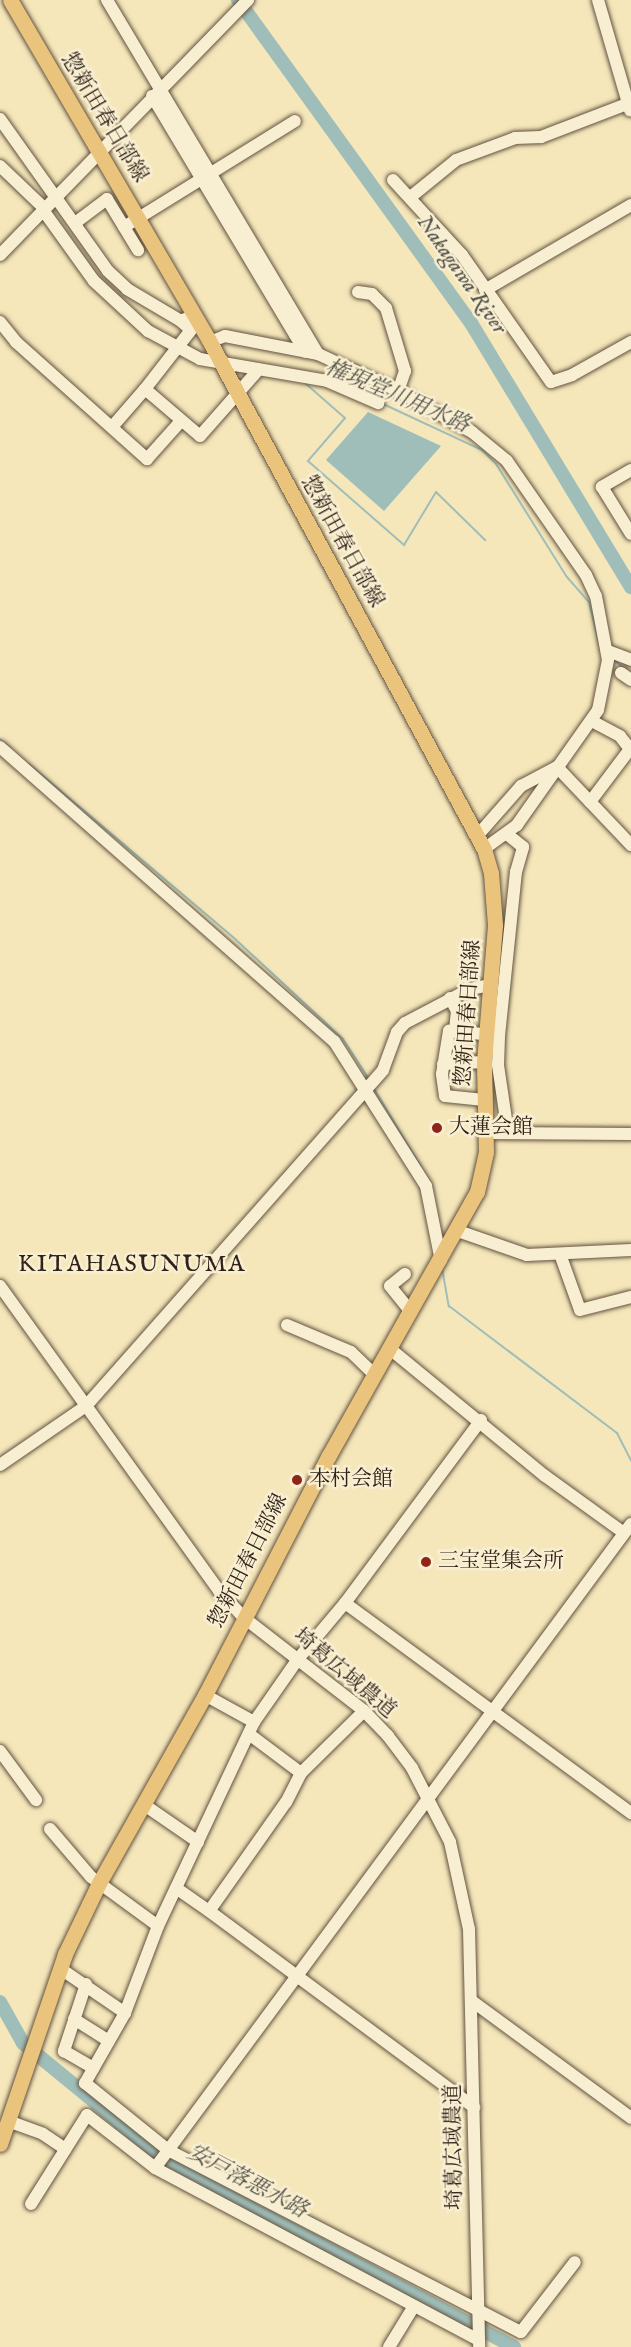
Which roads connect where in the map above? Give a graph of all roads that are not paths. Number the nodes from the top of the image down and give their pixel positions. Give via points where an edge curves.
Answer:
1 (10, 0) edge
2 (107, 0) edge
3 (248, 0) edge
4 (598, 0) edge
5 (156, 92) junction
6 (629, 108) edge
7 (0, 119) edge
8 (295, 121) dead end
9 (98, 151) junction
10 (0, 166) edge
11 (207, 178) junction
12 (393, 180) dead end
13 (413, 195) dead end
14 (47, 205) junction
15 (631, 205) edge
16 (139, 219) junction
17 (75, 223) junction
18 (124, 227) junction
19 (138, 250) dead end
20 (0, 255) edge
21 (484, 290) junction
22 (358, 292) dead end
23 (187, 318) junction
24 (0, 322) edge
25 (631, 342) edge
26 (182, 346) junction
27 (305, 352) junction
28 (318, 354) junction
29 (217, 356) junction
30 (259, 369) junction
31 (146, 389) junction
32 (398, 391) junction
33 (237, 394) junction
34 (378, 403) dead end
35 (180, 422) junction
36 (112, 427) junction
37 (631, 470) edge
38 (631, 534) edge
39 (608, 651) junction
40 (631, 660) edge
41 (592, 721) junction
42 (0, 747) edge
43 (557, 767) junction
44 (590, 802) junction
45 (508, 835) junction
46 (480, 842) junction
47 (631, 845) edge
48 (490, 985) junction
49 (450, 998) junction
50 (455, 1031) junction
51 (486, 1034) junction
52 (484, 1062) junction
53 (443, 1064) junction
54 (370, 1085) junction
55 (484, 1100) junction
56 (488, 1132) junction
57 (508, 1133) junction
58 (631, 1134) edge
59 (458, 1231) junction
60 (631, 1250) edge
61 (560, 1254) junction
62 (442, 1258) junction
63 (405, 1274) dead end
64 (0, 1286) edge
65 (631, 1297) edge
66 (411, 1312) junction
67 (287, 1325) dead end
68 (388, 1348) junction
69 (374, 1373) junction
70 (86, 1406) junction
71 (481, 1420) junction
72 (0, 1465) edge
73 (627, 1528) edge
74 (345, 1603) junction
75 (243, 1617) junction
76 (298, 1659) junction
77 (205, 1695) junction
78 (364, 1711) junction
79 (493, 1711) junction
80 (254, 1722) junction
81 (249, 1734) junction
82 (0, 1751) edge
83 (301, 1773) junction
84 (429, 1799) junction
85 (36, 1800) dead end
86 (143, 1804) junction
87 (631, 1813) edge
88 (50, 1829) dead end
89 (198, 1842) junction
90 (99, 1883) junction
91 (176, 1888) junction
92 (209, 1911) junction
93 (159, 1926) junction
94 (61, 1969) junction
95 (297, 1977) junction
96 (86, 1984) junction
97 (472, 2001) junction
98 (125, 2013) junction
99 (74, 2019) junction
100 (109, 2041) junction
101 (94, 2068) junction
102 (474, 2107) junction
103 (6, 2117) edge
104 (631, 2118) edge
105 (0, 2144) edge
106 (65, 2149) junction
107 (168, 2150) junction
108 (154, 2168) junction
109 (32, 2204) dead end
110 (575, 2262) dead end
111 (414, 2306) junction
112 (478, 2314) junction
113 (479, 2341) edge
114 (389, 2347) edge

1 - 9 main road, 惣新田春日部線
2 - 5 street
3 - 5 street
4 - 6 street
5 - 9 street
5 - 11 street
6 - 13 street via 541,137 515,138 456,160
7 - 14 street
8 - 11 street
9 - 14 street
9 - 16 main road, 惣新田春日部線
10 - 14 street
11 - 16 street
11 - 27 street
11 - 28 street
12 - 21 street via 462,255
14 - 17 street
14 - 20 street
14 - 26 street via 66,245 124,312
15 - 21 street
16 - 18 street
16 - 23 main road, 惣新田春日部線
17 - 18 street via 107,200
17 - 23 street via 94,254 127,289
18 - 19 street
21 - 25 street via 551,382 572,375
22 - 32 street via 372,294 386,308 405,371
23 - 26 street via 191,330
23 - 29 main road, 惣新田春日部線
24 - 36 street via 16,342
26 - 29 street
26 - 31 street
27 - 28 street
27 - 29 street via 225,336
28 - 32 street
29 - 30 street
29 - 33 main road, 惣新田春日部線
30 - 33 street
30 - 34 street via 327,381
31 - 35 street
31 - 36 street
32 - 39 street via 493,445 507,461 586,575 596,596
33 - 35 street via 200,436
33 - 46 main road, 惣新田春日部線
35 - 36 street via 147,459
37 - 38 street via 602,487
39 - 40 street
39 - 41 street via 606,682
41 - 43 street
41 - 44 street via 620,736 630,749
42 - 54 street via 334,1041
43 - 44 street
43 - 45 street
43 - 46 street via 521,786
44 - 47 street
45 - 46 street
45 - 57 street via 523,848 516,872 499,1036 498,1065
46 - 48 main road, 惣新田春日部線 via 491,873 495,925
48 - 49 street
48 - 51 main road, 惣新田春日部線
49 - 50 street via 456,1011
49 - 54 street via 405,1023 397,1032 383,1070
50 - 51 street
50 - 53 street via 449,1031
51 - 52 main road, 惣新田春日部線
52 - 53 street
52 - 55 main road, 惣新田春日部線
53 - 55 street via 445,1096
54 - 62 street via 426,1186
54 - 70 street
55 - 56 main road, 惣新田春日部線
56 - 57 street
56 - 59 main road, 惣新田春日部線 via 483,1171
57 - 58 street
59 - 61 street via 527,1255
59 - 62 main road, 惣新田春日部線
60 - 61 street
61 - 65 street via 580,1310
62 - 66 main road, 惣新田春日部線
63 - 66 street via 390,1286
64 - 70 street, 埼葛広域農道
66 - 68 main road, 惣新田春日部線
67 - 69 street via 351,1352
68 - 69 main road, 惣新田春日部線
68 - 71 street
69 - 75 main road, 惣新田春日部線
70 - 72 street
70 - 75 street, 埼葛広域農道 via 219,1591
71 - 73 street via 545,1476
71 - 74 street
73 - 79 street
74 - 76 street
74 - 79 street
75 - 76 street, 埼葛広域農道
75 - 77 main road, 惣新田春日部線
76 - 78 street, 埼葛広域農道
76 - 80 street
77 - 80 street
77 - 86 main road, 惣新田春日部線
78 - 83 street
78 - 84 street, 埼葛広域農道 via 394,1744
79 - 84 street
79 - 87 street
80 - 81 street
81 - 83 street
81 - 89 street
82 - 85 street
83 - 92 street via 286,1802
84 - 95 street
84 - 97 street, 埼葛広域農道 via 450,1842 461,1882
86 - 89 street
86 - 90 main road, 惣新田春日部線
88 - 90 street
89 - 91 street
90 - 93 street
90 - 94 main road, 惣新田春日部線
91 - 92 street
91 - 93 street
92 - 95 street
93 - 98 street
94 - 96 street
94 - 103 main road, 惣新田春日部線
95 - 102 street
95 - 107 street
96 - 98 street
96 - 99 street
97 - 102 street, 埼葛広域農道
97 - 104 street
98 - 100 street
99 - 100 street
99 - 101 street via 64,2051
100 - 101 street
101 - 107 street via 85,2083
102 - 112 street, 埼葛広域農道
103 - 105 main road, 惣新田春日部線
103 - 106 street
106 - 108 street via 87,2115
106 - 109 street
107 - 108 street
107 - 112 street
108 - 111 street
110 - 112 street via 521,2332
111 - 113 street
111 - 114 street
112 - 113 street, 埼葛広域農道

